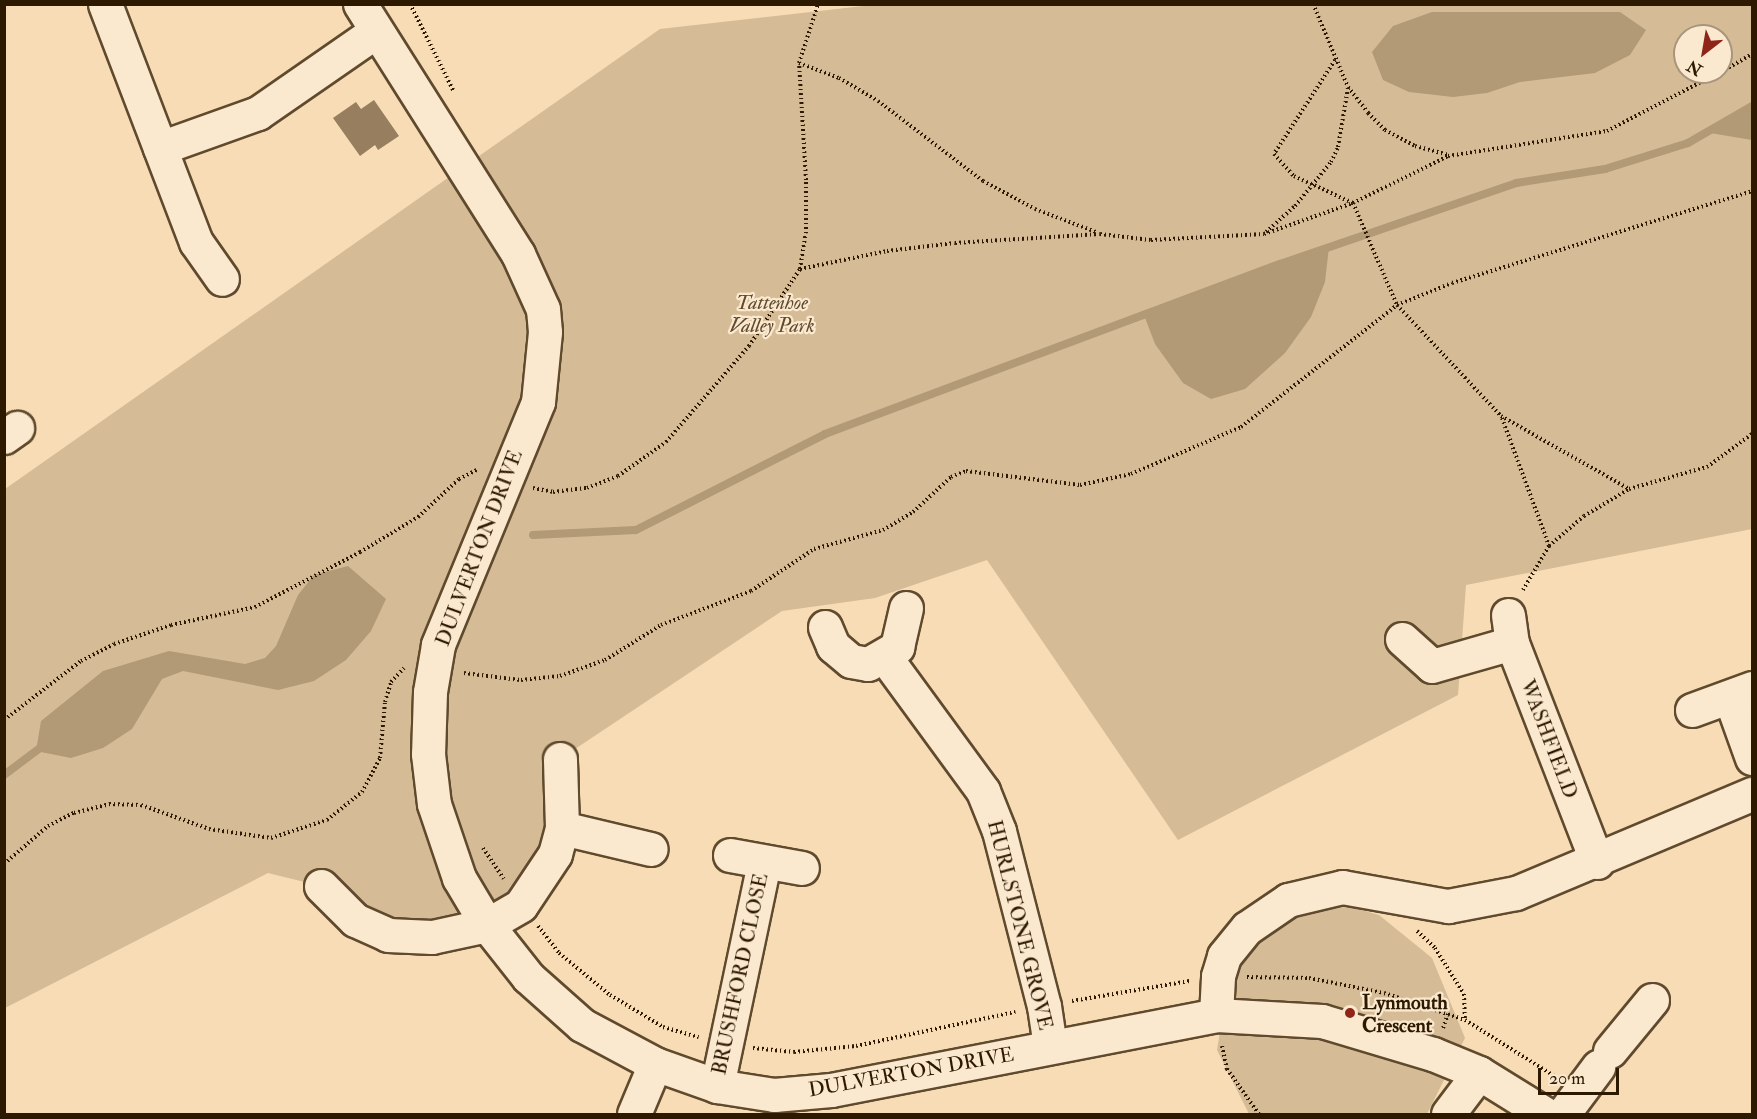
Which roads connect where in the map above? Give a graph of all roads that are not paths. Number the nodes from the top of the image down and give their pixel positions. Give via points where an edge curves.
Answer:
1 (105, 4) edge
2 (368, 18) edge
3 (160, 148) junction
4 (222, 279) dead end
5 (906, 608) dead end
6 (825, 627) dead end
7 (1402, 639) dead end
8 (885, 657) junction
9 (1741, 692) edge
10 (1692, 710) dead end
11 (1752, 758) edge
12 (560, 759) dead end
13 (1752, 794) edge
14 (562, 828) junction
15 (651, 849) dead end
16 (730, 855) dead end
17 (1597, 862) junction
18 (764, 863) junction
19 (802, 868) dead end
20 (321, 886) dead end
21 (487, 925) junction
22 (1652, 1000) dead end
23 (1216, 1016) junction
24 (1050, 1046) junction
25 (655, 1064) junction
26 (1479, 1073) junction
27 (1588, 1081) edge
28 (717, 1086) junction
29 (833, 1102) edge
30 (634, 1114) edge
31 (1448, 1114) edge
32 (1545, 1114) edge

1 - 3 street
2 - 3 street via 258,113
2 - 21 street, DULVERTON DRIVE via 518,254 543,309 545,332 538,402 438,645 435,667 428,754 434,804 459,878
3 - 4 street via 196,242
5 - 8 street via 897,648
6 - 8 street via 833,646 851,661 868,664
7 - 17 street, WASHFIELD via 1432,666 1510,629
8 - 24 street, HURLSTONE GROVE via 983,791 999,831 1044,1006
9 - 10 street
9 - 11 street
12 - 14 street
13 - 17 street
14 - 15 street
14 - 21 street via 555,854 521,905
16 - 18 street, BRUSHFORD CLOSE
17 - 23 street via 1516,893 1448,906 1342,887 1288,900 1247,928 1224,956 1218,976
18 - 19 street, BRUSHFORD CLOSE
18 - 28 street, BRUSHFORD CLOSE
20 - 21 street via 355,920 388,935 432,937
21 - 25 street, DULVERTON DRIVE via 528,977 582,1025
22 - 27 street
23 - 24 street, DULVERTON DRIVE
23 - 26 street, DULVERTON DRIVE via 1322,1021 1433,1053
24 - 29 street, DULVERTON DRIVE
25 - 28 street, DULVERTON DRIVE
25 - 30 street
26 - 31 street
26 - 32 street, DULVERTON DRIVE
28 - 29 street, DULVERTON DRIVE

